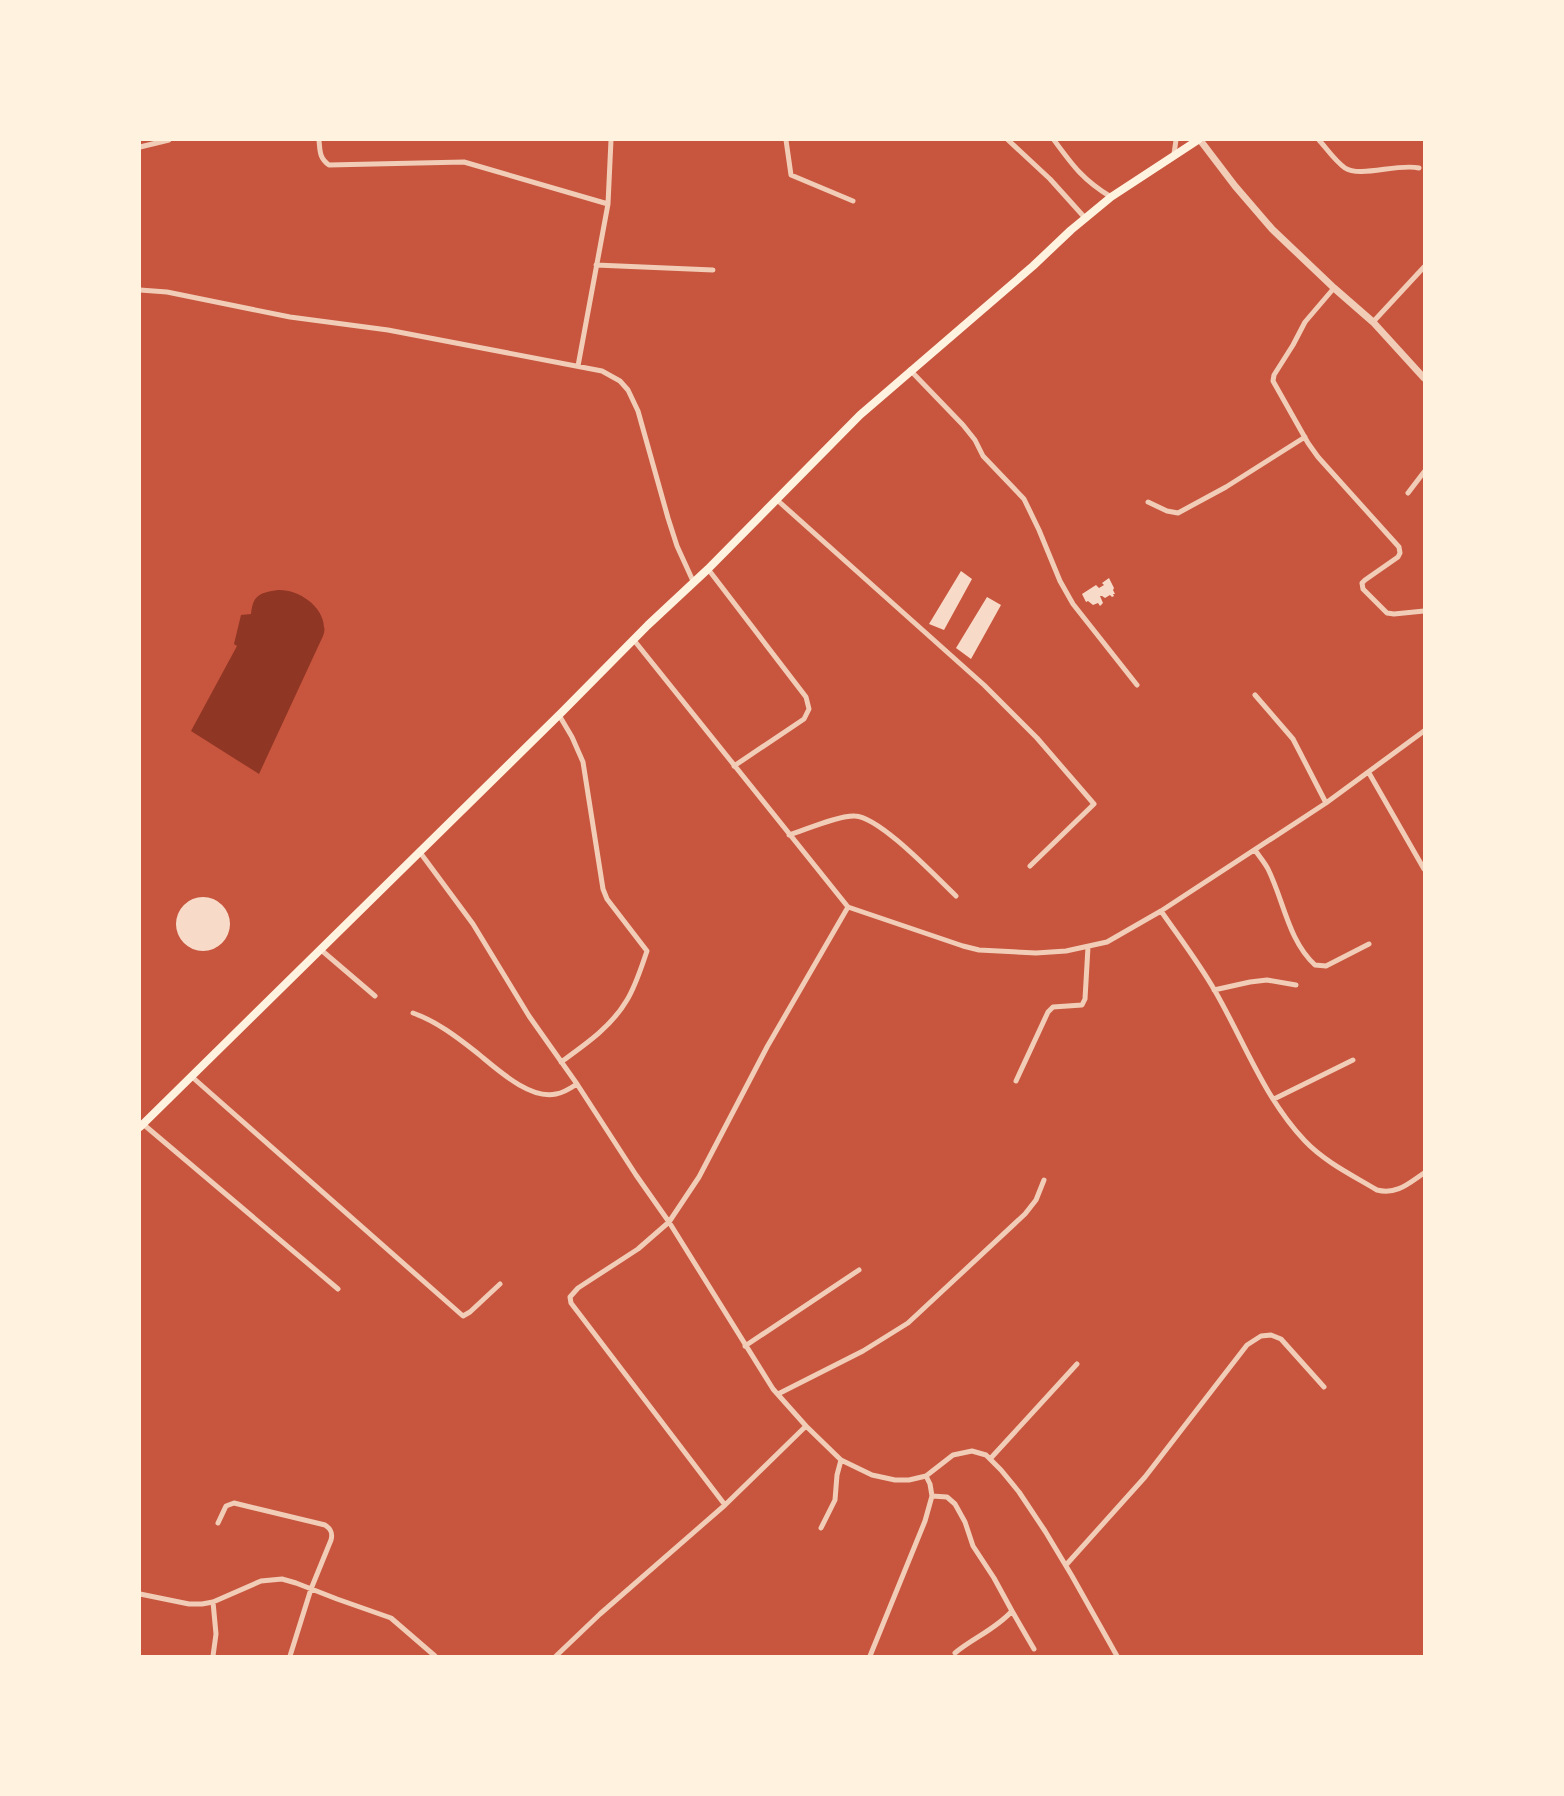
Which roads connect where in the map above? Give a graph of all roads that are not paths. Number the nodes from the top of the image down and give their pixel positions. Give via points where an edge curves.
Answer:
1 (168, 140) edge
2 (319, 140) edge
3 (612, 140) edge
4 (786, 140) edge
5 (1008, 140) edge
6 (1054, 140) edge
7 (1176, 140) edge
8 (1199, 140) edge
9 (1320, 140) edge
10 (140, 147) edge
11 (1174, 154) junction
12 (1419, 168) dead end
13 (1111, 197) junction
14 (853, 201) dead end
15 (608, 204) junction
16 (1086, 219) junction
17 (597, 265) junction
18 (1425, 267) edge
19 (713, 270) dead end
20 (1334, 288) junction
21 (140, 290) edge
22 (1374, 322) junction
23 (578, 366) junction
24 (910, 370) junction
25 (1425, 378) edge
26 (1305, 437) junction
27 (1425, 472) edge
28 (1408, 493) dead end
29 (776, 499) junction
30 (1148, 502) dead end
31 (708, 568) junction
32 (693, 581) junction
33 (1425, 610) edge
34 (633, 639) junction
35 (1137, 685) dead end
36 (1255, 695) dead end
37 (559, 714) junction
38 (1425, 731) edge
39 (734, 766) junction
40 (1369, 773) junction
41 (1326, 803) junction
42 (789, 835) junction
43 (1255, 850) junction
44 (419, 851) junction
45 (1030, 866) dead end
46 (1425, 869) edge
47 (956, 896) dead end
48 (848, 907) junction
49 (1161, 911) junction
50 (1369, 944) dead end
51 (1088, 947) junction
52 (320, 949) junction
53 (1296, 985) dead end
54 (1214, 990) junction
55 (375, 996) dead end
56 (413, 1013) dead end
57 (1353, 1060) dead end
58 (561, 1062) junction
59 (191, 1076) junction
60 (1016, 1081) dead end
61 (577, 1084) junction
62 (1274, 1100) junction
63 (141, 1125) edge
64 (1425, 1173) edge
65 (1044, 1180) dead end
66 (669, 1222) junction
67 (859, 1270) dead end
68 (500, 1284) dead end
69 (338, 1289) dead end
70 (745, 1346) junction
71 (1077, 1364) dead end
72 (1324, 1387) dead end
73 (778, 1394) junction
74 (806, 1426) junction
75 (990, 1459) junction
76 (841, 1460) junction
77 (926, 1476) junction
78 (932, 1496) junction
79 (726, 1505) junction
80 (218, 1523) dead end
81 (821, 1528) dead end
82 (1066, 1565) junction
83 (311, 1589) junction
84 (140, 1594) edge
85 (213, 1602) junction
86 (1011, 1611) junction
87 (1034, 1649) dead end
88 (955, 1653) dead end
89 (213, 1656) edge
90 (290, 1656) edge
91 (435, 1656) edge
92 (556, 1656) edge
93 (870, 1656) edge
94 (1117, 1656) edge

1 - 10 street
2 - 15 street via 320,155 328,165 464,162
3 - 15 street
4 - 14 street via 791,175
5 - 16 street
6 - 13 street via 1075,169
7 - 11 street
8 - 11 main road
8 - 20 street via 1272,229
9 - 12 street via 1350,170
11 - 13 main road
13 - 16 main road
15 - 17 street
16 - 24 main road
17 - 19 street
17 - 23 street
18 - 22 street
20 - 22 street
20 - 26 street via 1305,322 1273,377 1275,388
21 - 23 street
22 - 25 street
23 - 32 street via 613,376 633,399 677,546
24 - 29 main road
24 - 35 street via 963,425 983,456 1024,499 1072,604
26 - 30 street via 1178,513
26 - 33 street via 1400,550 1398,557 1362,583 1364,589 1388,613
27 - 28 street
29 - 31 main road
29 - 45 street via 984,685 1094,804
31 - 32 main road
31 - 39 street via 789,672 809,705 804,719
32 - 34 main road
34 - 37 main road
34 - 39 street
36 - 41 street via 1293,739
37 - 44 main road
37 - 58 street via 584,762 603,889 647,951 636,982 615,1018
38 - 40 street
39 - 42 street
40 - 41 street
40 - 46 street
41 - 43 street
42 - 47 street via 859,816 908,850
42 - 48 street
43 - 49 street
43 - 50 street via 1268,868 1303,951 1315,965 1326,966
44 - 52 main road
44 - 58 street via 473,924
48 - 51 street via 979,950 1036,953
48 - 66 street via 767,1047 699,1177
49 - 51 street via 1107,942
49 - 54 street
51 - 60 street via 1082,1005 1053,1007 1048,1012
52 - 55 street
52 - 59 main road
53 - 54 street via 1267,980
54 - 62 street
56 - 61 street via 430,1020 498,1072 529,1090 557,1094
57 - 62 street
58 - 61 street
59 - 63 main road
59 - 68 street via 464,1316
61 - 66 street
62 - 64 street via 1317,1152 1377,1190 1395,1191
63 - 69 street
65 - 73 street via 1036,1200 1024,1214 908,1323 863,1351
66 - 70 street
66 - 79 street via 638,1249 578,1288 570,1300
67 - 70 street
70 - 73 street
71 - 75 street
72 - 82 street via 1281,1338 1261,1336 1248,1345 1145,1476
73 - 74 street
74 - 76 street
74 - 79 street
75 - 77 street via 978,1452 964,1452 953,1455
75 - 82 street via 1019,1492
76 - 77 street via 872,1475 894,1480
76 - 81 street via 835,1500
77 - 78 street
78 - 86 street via 947,1497 955,1504 973,1546
78 - 93 street
79 - 92 street
80 - 83 street via 226,1506 234,1503 325,1525 332,1540
82 - 94 street
83 - 85 street via 272,1579
83 - 90 street
83 - 91 street via 391,1618
84 - 85 street via 189,1604
85 - 89 street
86 - 87 street
86 - 88 street via 1003,1621

